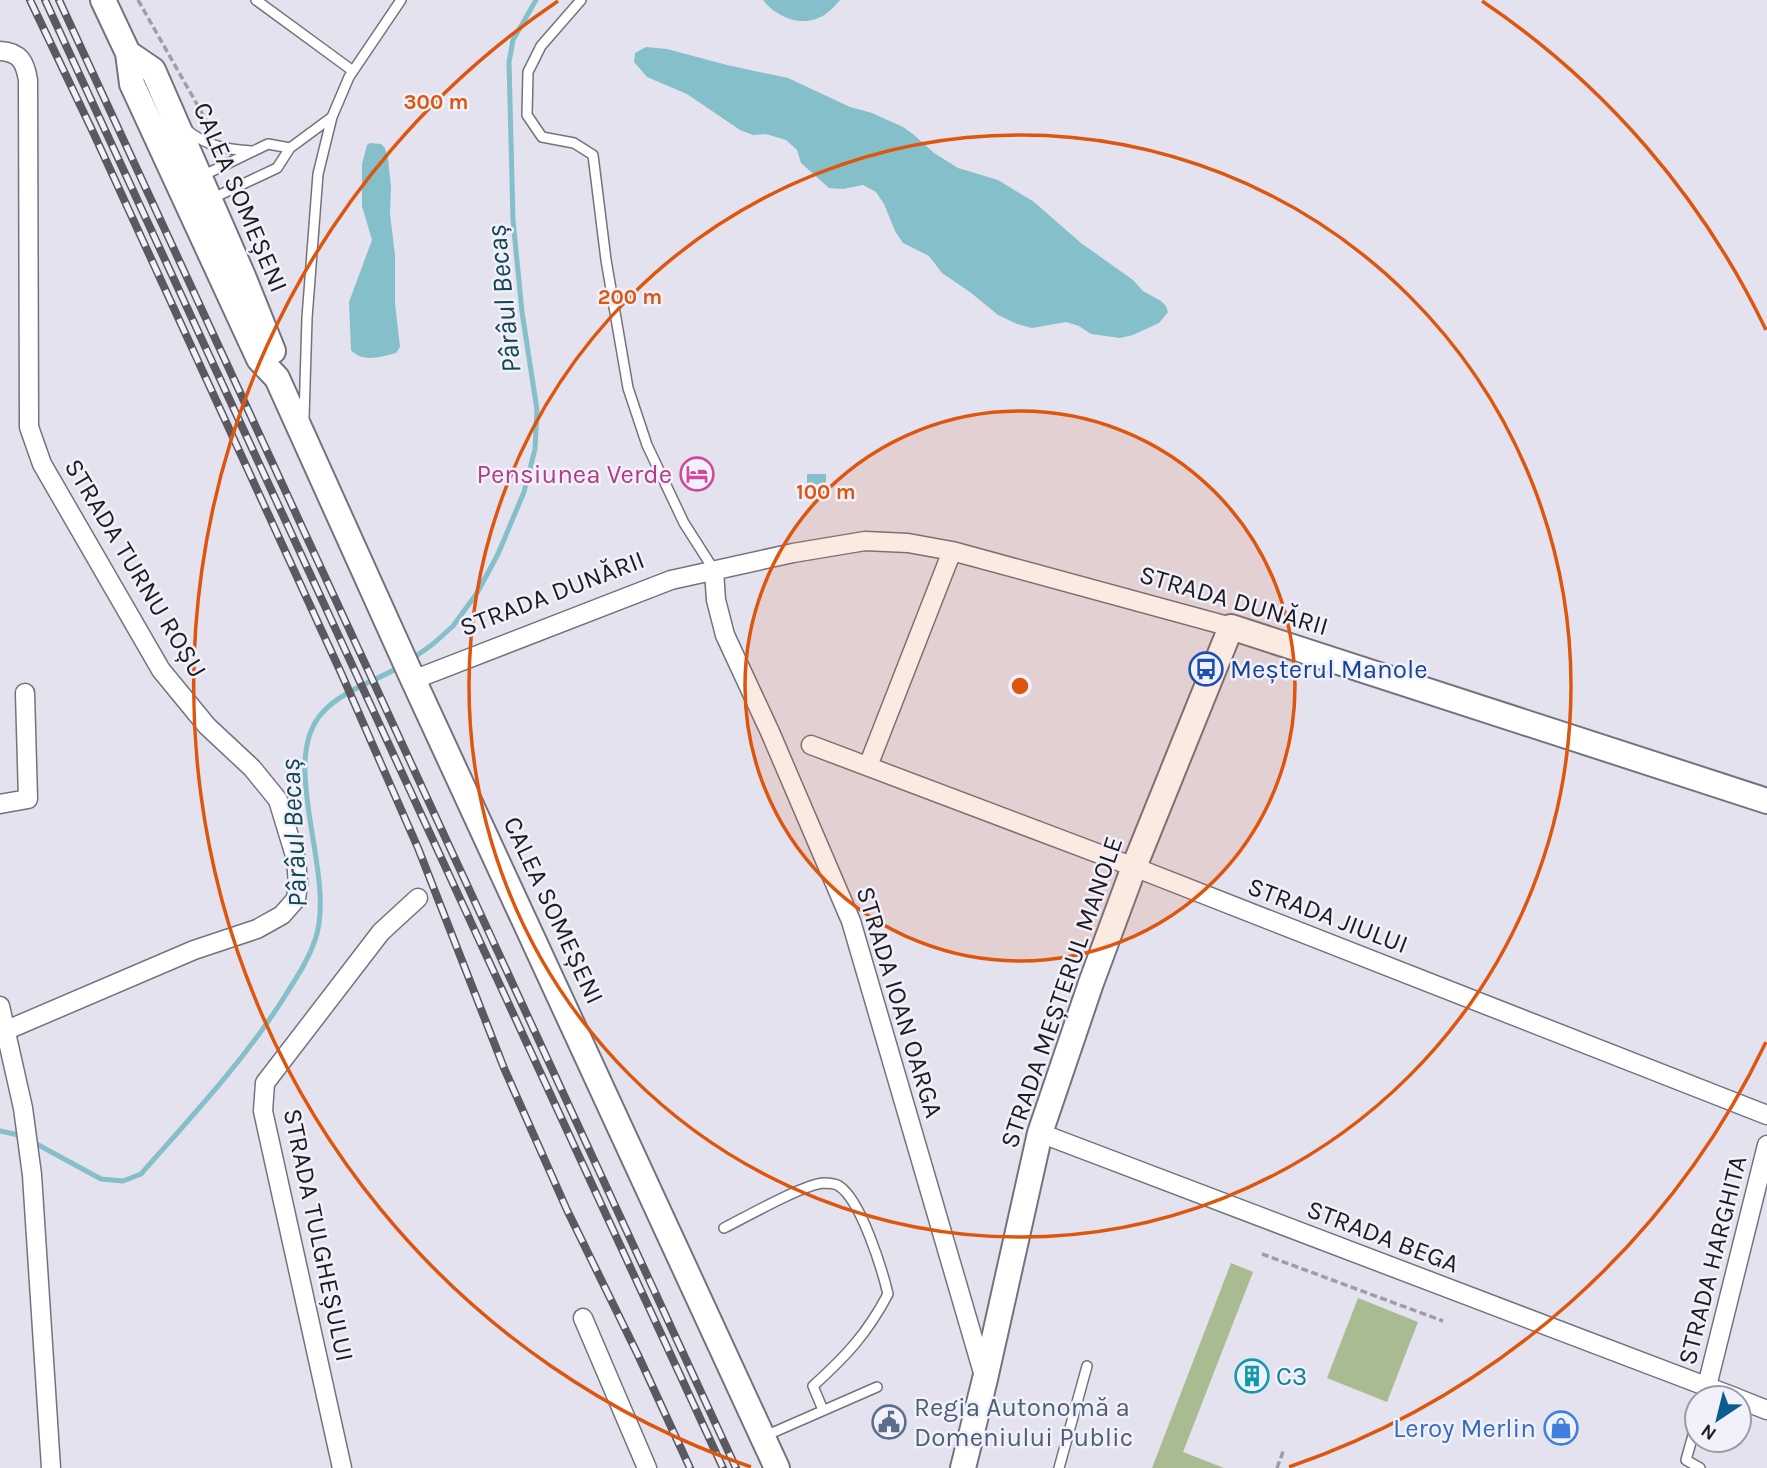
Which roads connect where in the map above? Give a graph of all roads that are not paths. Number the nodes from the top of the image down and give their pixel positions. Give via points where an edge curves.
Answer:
1 (103, 0) edge
2 (256, 0) edge
3 (401, 0) edge
4 (581, 0) edge
5 (0, 51) edge
6 (128, 53) junction
7 (353, 71) junction
8 (174, 117) junction
9 (332, 117) junction
10 (290, 148) junction
11 (254, 151) junction
12 (200, 177) junction
13 (186, 199) junction
14 (210, 200) junction
15 (277, 377) junction
16 (303, 436) junction
17 (952, 551) junction
18 (714, 571) junction
19 (1231, 627) junction
20 (412, 678) junction
21 (25, 694) dead end
22 (811, 745) dead end
23 (869, 766) junction
24 (1767, 801) edge
25 (0, 804) edge
26 (1134, 867) junction
27 (418, 898) dead end
28 (0, 1006) edge
29 (6, 1030) junction
30 (1767, 1115) edge
31 (1040, 1133) junction
32 (1767, 1146) edge
33 (724, 1228) dead end
34 (583, 1318) dead end
35 (1087, 1366) dead end
36 (985, 1379) junction
37 (1685, 1384) edge
38 (1708, 1384) edge
39 (877, 1387) dead end
40 (823, 1410) junction
41 (763, 1437) junction
42 (1687, 1454) edge
43 (51, 1468) edge
44 (342, 1468) edge
45 (647, 1468) edge
46 (777, 1468) edge
47 (963, 1468) edge
48 (1059, 1468) edge
49 (1700, 1468) edge

1 - 6 main road, CALEA SOMEȘENI
2 - 7 lane
3 - 7 lane
4 - 18 lane via 541,46 528,72 527,115 542,137 574,143 593,155 628,388 652,456 684,523
5 - 29 street, STRADA TURNU ROȘU via 20,56 28,80 29,427 42,464 161,670 278,800 296,859 298,884 296,899 282,915 257,929 194,950
6 - 8 main road, CALEA SOMEȘENI via 153,70
6 - 13 main road, CALEA SOMEȘENI via 132,84
7 - 9 lane
8 - 11 lane via 210,144
8 - 12 main road, CALEA SOMEȘENI
9 - 10 lane
9 - 16 lane via 318,174
10 - 11 lane via 268,144
10 - 14 lane via 277,168
11 - 12 lane
12 - 13 lane
12 - 14 main road, CALEA SOMEȘENI
13 - 14 lane
13 - 15 main road, CALEA SOMEȘENI via 259,359
14 - 15 main road, CALEA SOMEȘENI via 275,356
15 - 16 main road, CALEA SOMEȘENI
16 - 20 main road, CALEA SOMEȘENI
17 - 18 street, STRADA DUNĂRII via 865,541
17 - 19 street, STRADA DUNĂRII
17 - 23 street
18 - 20 street, STRADA DUNĂRII via 671,580
18 - 36 street, STRADA IOAN OARGA via 725,635 852,921
19 - 24 main road, STRADA DUNĂRII
19 - 26 main road, STRADA MEȘTERUL MANOLE
20 - 41 main road, CALEA SOMEȘENI
21 - 25 street via 28,799
22 - 23 street, STRADA JIULUI
23 - 26 street, STRADA JIULUI
26 - 30 street, STRADA JIULUI
26 - 31 main road, STRADA MEȘTERUL MANOLE
27 - 44 street, STRADA TULGHEȘULUI via 381,932 265,1083 263,1111
28 - 29 street
29 - 43 street via 32,1175
31 - 36 main road, STRADA MEȘTERUL MANOLE
31 - 37 street, STRADA BEGA
32 - 38 street, STRADA HARGHITA
33 - 40 lane via 822,1183 838,1185 850,1197 875,1250 888,1294 872,1325 844,1359 813,1386
34 - 45 street
35 - 48 lane
36 - 47 main road, STRADA MEȘTERUL MANOLE
39 - 40 lane
40 - 41 lane
41 - 46 main road, CALEA SOMEȘENI
42 - 49 lane via 1685,1460

